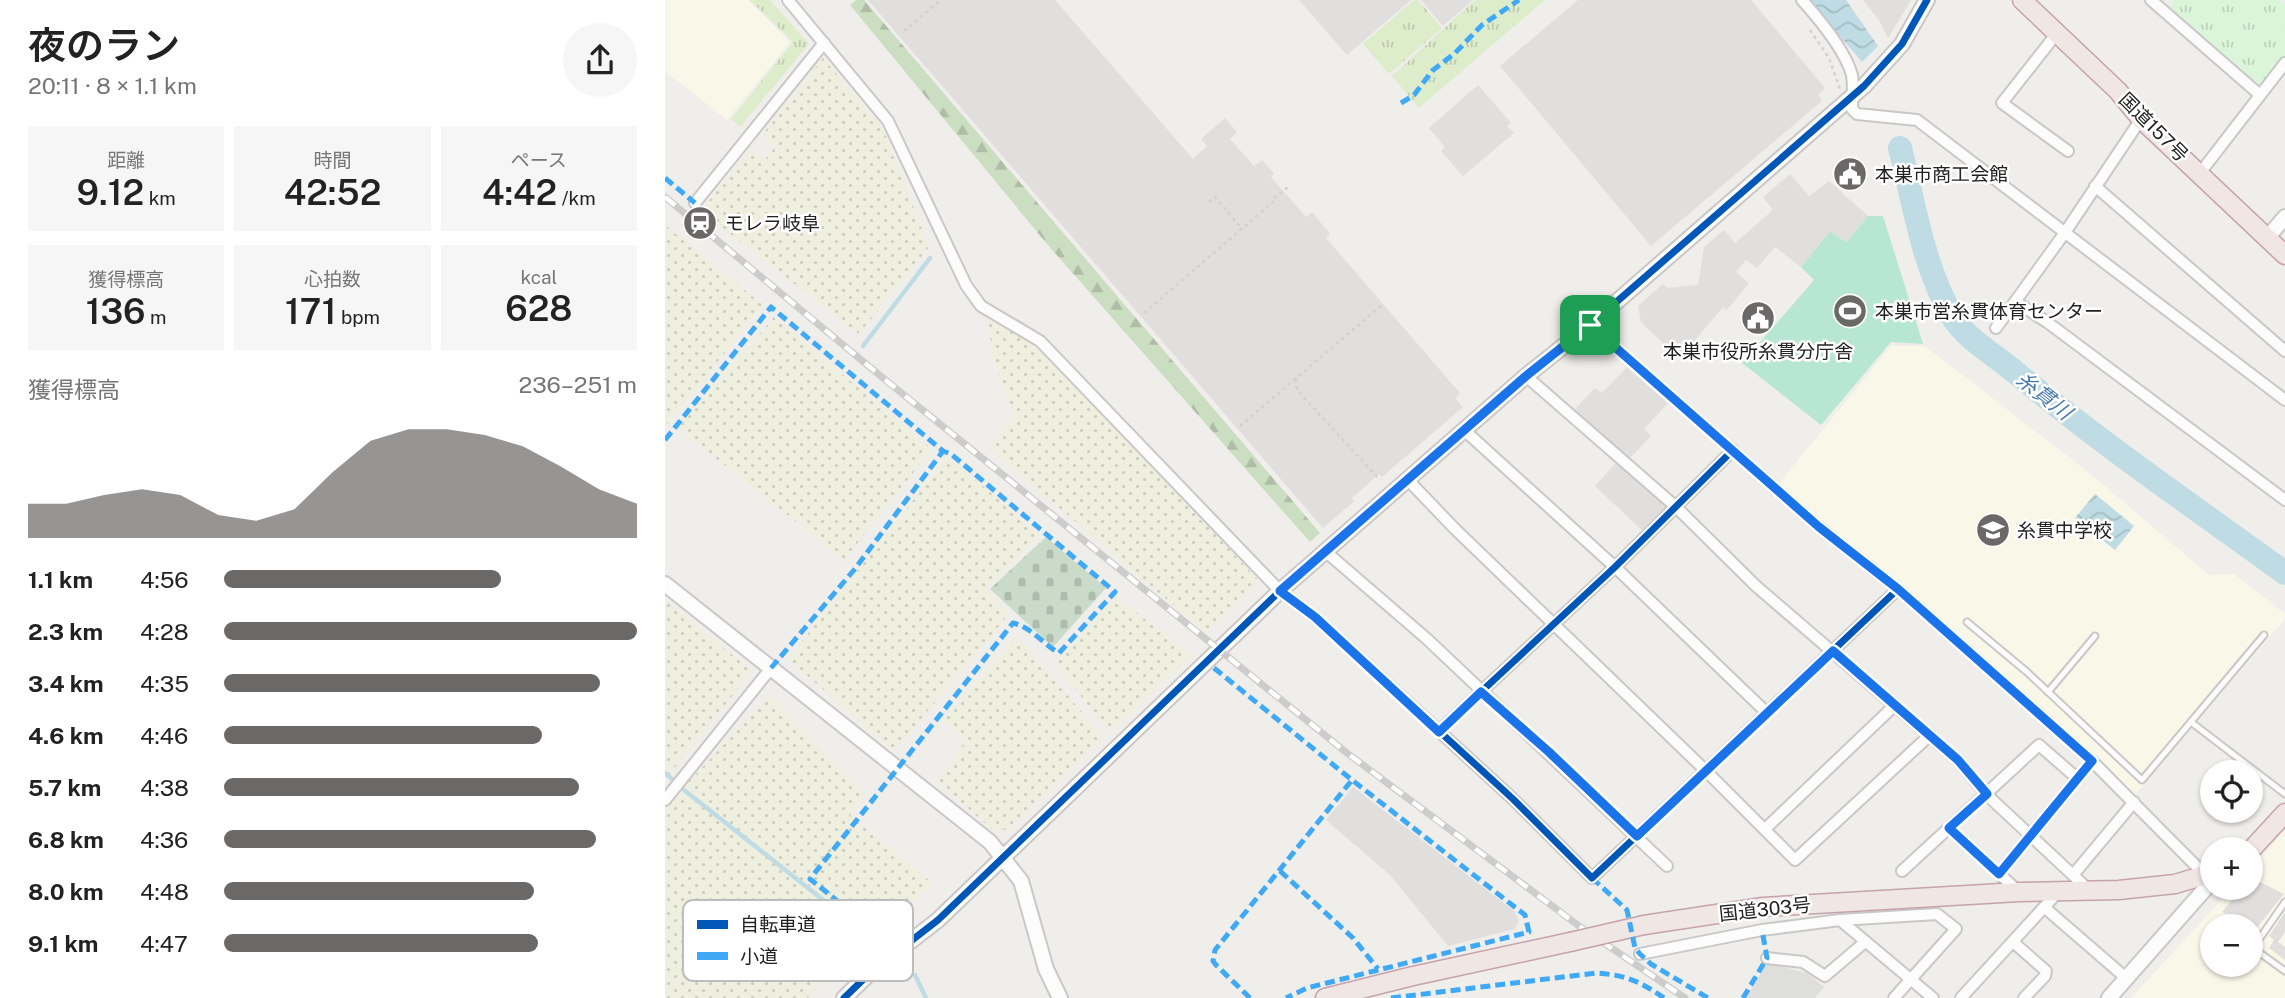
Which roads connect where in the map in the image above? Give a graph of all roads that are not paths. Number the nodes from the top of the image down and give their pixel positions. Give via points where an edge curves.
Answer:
1 (788, 0) edge
2 (1802, 0) edge
3 (1927, 0) edge
4 (2022, 0) edge
5 (2158, 2) edge
6 (2057, 33) junction
7 (824, 43) junction
8 (2285, 63) edge
9 (2260, 95) junction
10 (1847, 96) junction
11 (2141, 119) junction
12 (2068, 150) dead end
13 (2200, 173) junction
14 (2095, 186) junction
15 (695, 203) dead end
16 (2285, 217) edge
17 (2066, 231) junction
18 (2267, 238) junction
19 (2285, 255) edge
20 (2016, 302) junction
21 (1590, 325) junction
22 (1996, 328) dead end
23 (2285, 351) edge
24 (1526, 376) junction
25 (2285, 400) edge
26 (1464, 430) junction
27 (1733, 450) junction
28 (1408, 479) junction
29 (2285, 500) edge
30 (1675, 506) junction
31 (1325, 551) junction
32 (1615, 567) junction
33 (665, 584) edge
34 (1898, 589) junction
35 (1280, 591) junction
36 (1967, 622) dead end
37 (1554, 623) junction
38 (2264, 635) dead end
39 (2095, 636) dead end
40 (1833, 651) junction
41 (771, 668) junction
42 (1481, 692) junction
43 (2048, 692) junction
44 (1895, 705) junction
45 (1767, 713) junction
46 (2191, 722) junction
47 (1439, 732) junction
48 (1930, 736) junction
49 (2092, 761) junction
50 (1705, 770) junction
51 (2078, 779) junction
52 (1987, 794) junction
53 (2285, 794) edge
54 (665, 800) edge
55 (2134, 802) junction
56 (2285, 813) edge
57 (1949, 828) junction
58 (1765, 829) junction
59 (1637, 836) junction
60 (2032, 837) junction
61 (2263, 837) edge
62 (1003, 857) junction
63 (1667, 866) dead end
64 (2200, 866) edge
65 (1902, 871) dead end
66 (1999, 874) junction
67 (2073, 875) junction
68 (2200, 878) edge
69 (2200, 888) edge
70 (2090, 891) junction
71 (2019, 892) junction
72 (2059, 892) junction
73 (2285, 902) edge
74 (2044, 907) junction
75 (1840, 920) junction
76 (913, 939) edge
77 (1865, 942) junction
78 (2013, 942) junction
79 (1640, 954) dead end
80 (1767, 958) dead end
81 (2285, 971) edge
82 (2126, 978) junction
83 (862, 981) edge
84 (1910, 981) junction
85 (844, 998) edge
86 (1060, 998) edge
87 (1325, 998) edge
88 (1894, 998) edge
89 (1933, 998) edge
90 (1961, 998) edge
91 (2024, 998) edge
92 (2109, 998) edge

1 - 7 street
2 - 10 street via 1846,59 1853,78
3 - 10 street via 1893,55
4 - 6 highway, 国道157号
5 - 9 street
6 - 11 highway, 国道157号
6 - 12 street via 2002,103
7 - 15 street
7 - 35 street via 888,121 965,285 981,306 1040,341
8 - 9 street
9 - 13 street
10 - 17 street via 1861,116 1917,120
10 - 21 street
11 - 13 highway, 国道157号
11 - 14 street
13 - 18 highway, 国道157号
14 - 17 street
14 - 23 street
16 - 18 street
17 - 20 street
17 - 25 street
18 - 19 highway, 国道157号
20 - 22 street
20 - 29 street
21 - 24 street
21 - 27 street
24 - 26 street
24 - 30 street
26 - 28 street
26 - 32 street
27 - 30 street
27 - 34 street
28 - 31 street
28 - 37 street
30 - 32 street
30 - 40 street via 1756,586
31 - 35 street
31 - 42 street
32 - 37 street
32 - 45 street
33 - 41 street
34 - 40 street
34 - 49 street
35 - 47 street via 1315,617
35 - 62 street
36 - 43 lane
37 - 42 street
37 - 50 street
38 - 46 lane
39 - 43 lane
40 - 44 street
40 - 45 street
41 - 54 street
41 - 62 street
42 - 47 street
42 - 59 street
43 - 46 lane via 2142,780
44 - 48 street
44 - 58 street
45 - 50 street
46 - 53 lane
47 - 59 street via 1592,878
48 - 52 street
48 - 58 street via 1795,860
49 - 51 street
49 - 55 street
50 - 58 street
50 - 59 street
51 - 52 street via 2039,745
51 - 60 street
52 - 57 street
52 - 60 street
55 - 64 street
55 - 67 street
56 - 61 highway
57 - 65 street
57 - 66 street
59 - 63 street
60 - 66 street
60 - 67 street
62 - 76 street
62 - 86 street via 1021,881 1045,969
66 - 71 street
67 - 70 street
68 - 70 highway, 国道303号
69 - 82 street
70 - 72 highway, 国道303号
71 - 72 highway, 国道303号
71 - 87 highway, 国道303号, bridge via 1763,907 1644,925
72 - 74 street
73 - 81 lane via 2253,948
74 - 78 street
74 - 82 street
75 - 77 street
75 - 79 street
75 - 84 street via 1937,914 1956,929
77 - 80 street via 1825,976 1803,962
77 - 84 street
78 - 90 street
78 - 91 street via 2046,971
82 - 92 street
83 - 85 street
84 - 88 street
84 - 89 street

